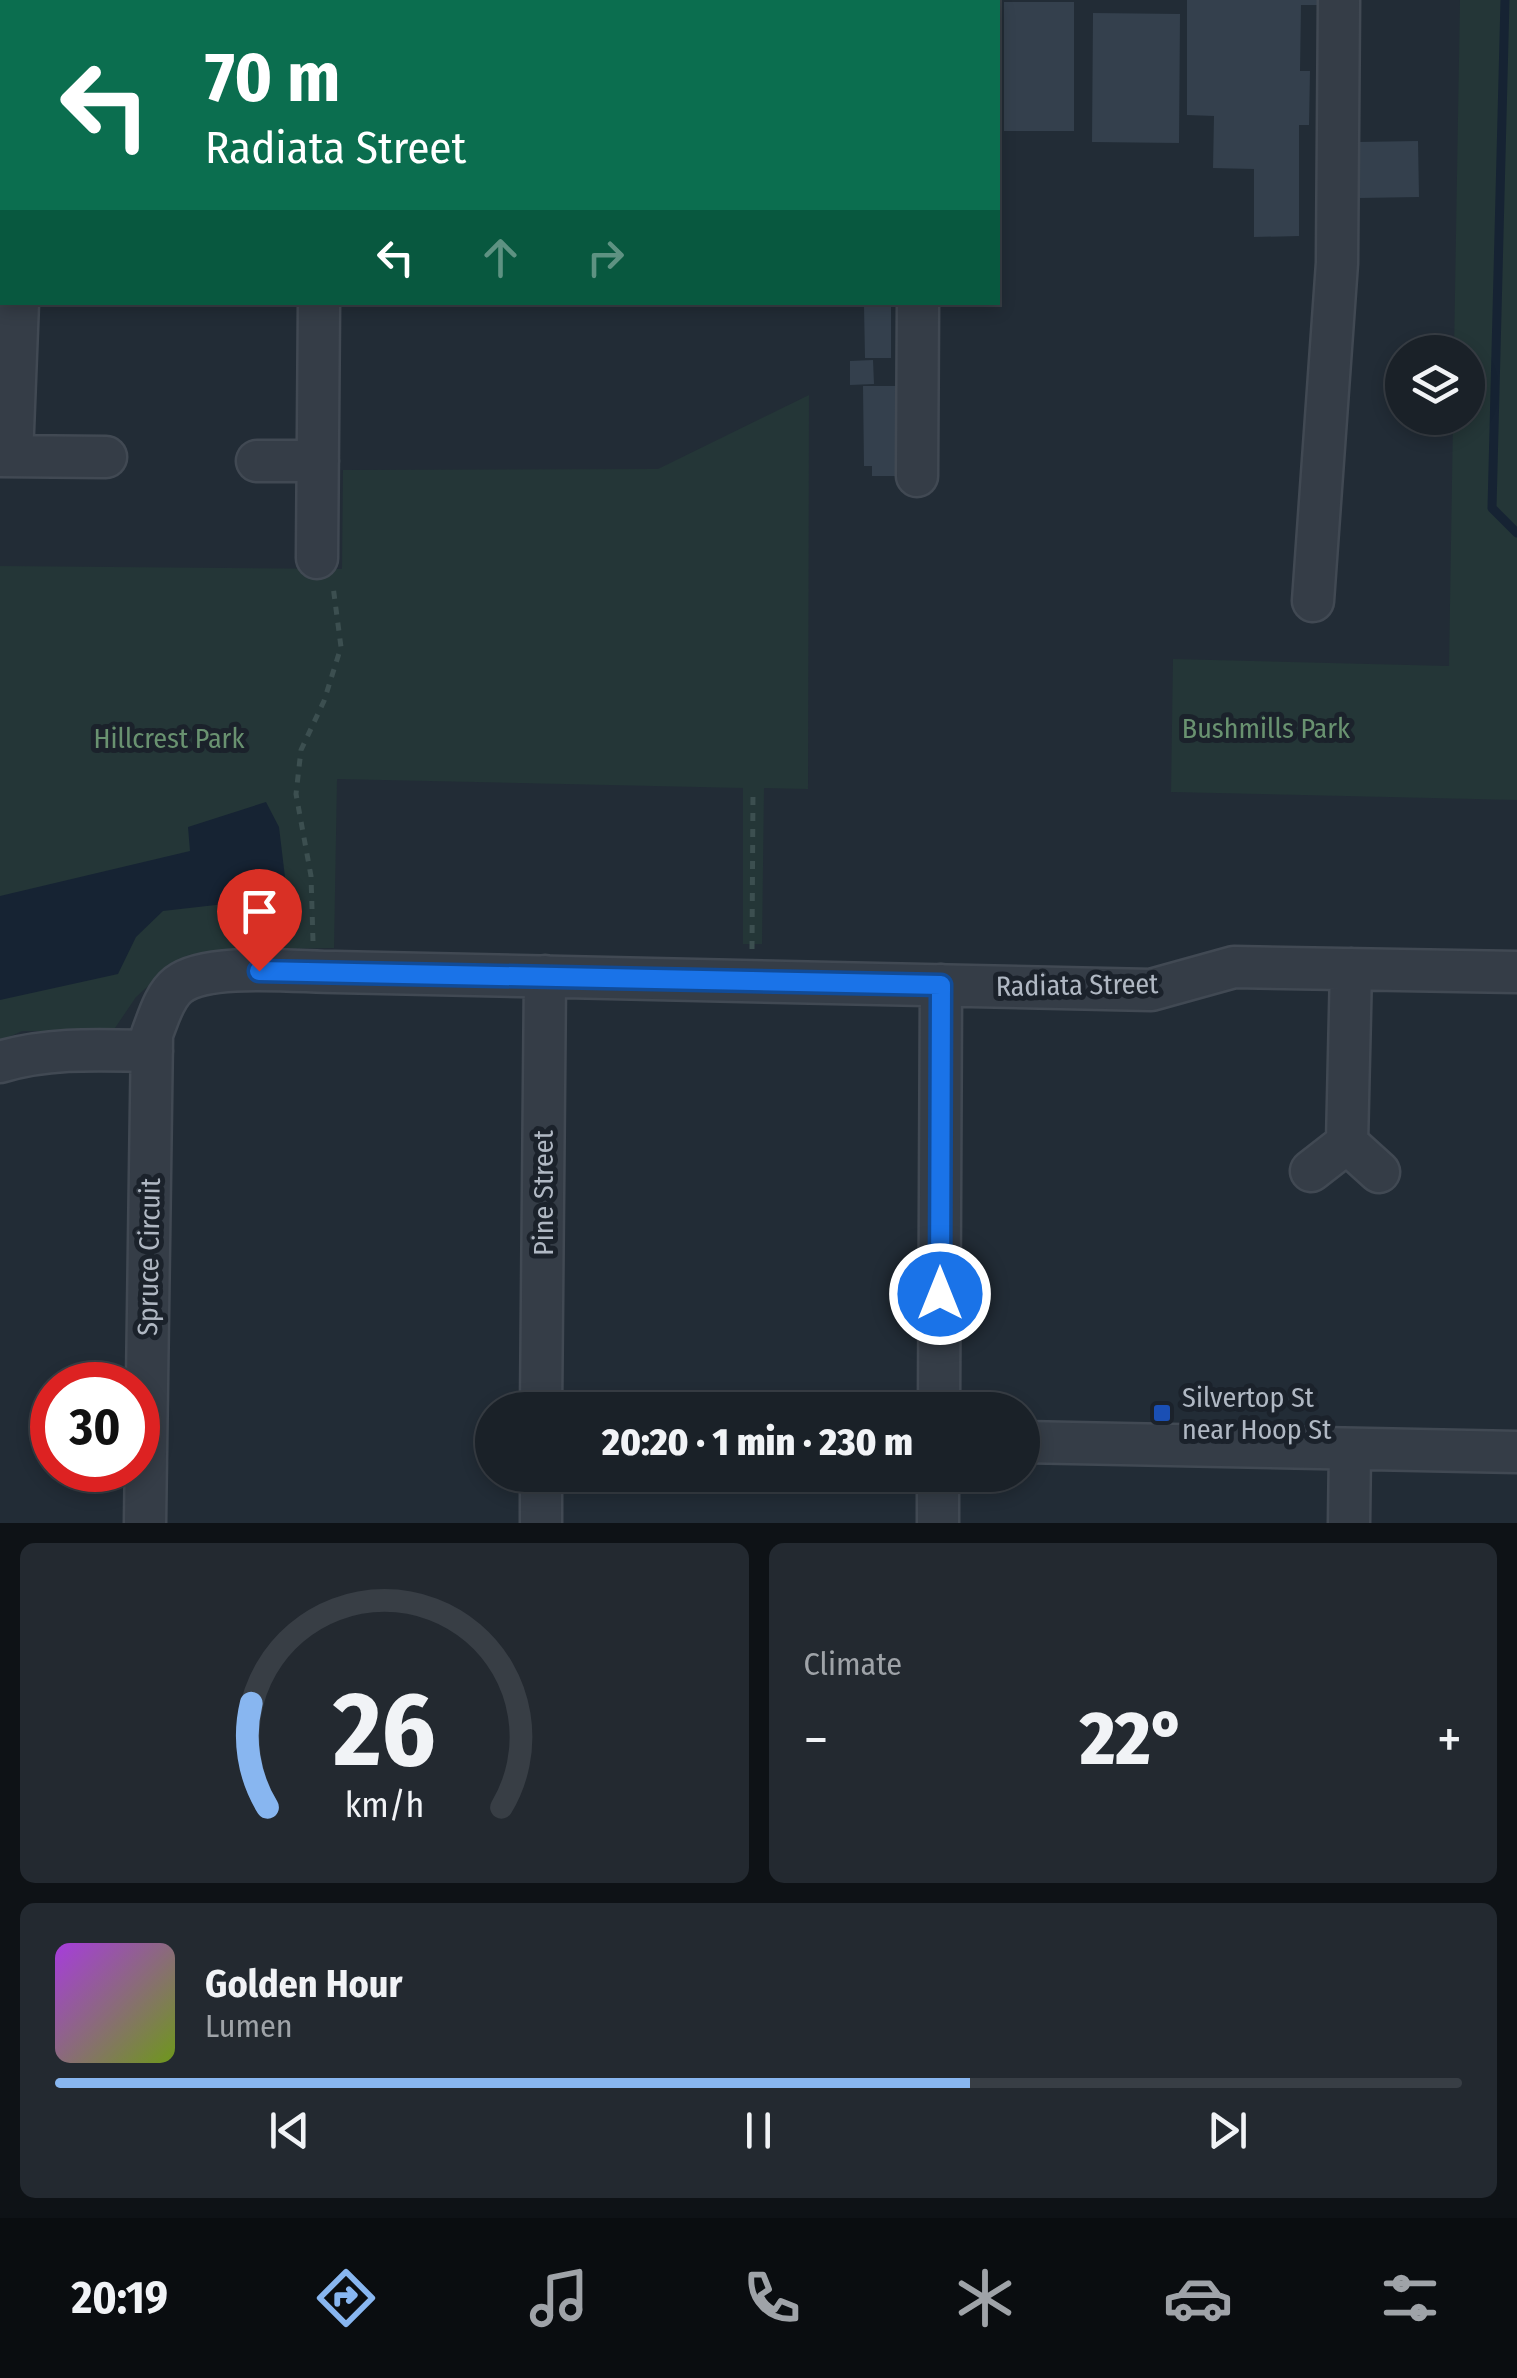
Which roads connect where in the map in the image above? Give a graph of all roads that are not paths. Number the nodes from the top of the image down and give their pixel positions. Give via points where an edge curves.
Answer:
1 (1339, 0) edge
2 (18, 305) edge
3 (319, 305) edge
4 (918, 305) edge
5 (6, 456) edge
6 (106, 458) dead end
7 (318, 461) junction
8 (258, 462) dead end
9 (917, 476) dead end
10 (316, 558) road end
11 (1313, 601) dead end
12 (1351, 969) junction
13 (325, 972) joint
14 (1517, 972) edge
15 (545, 976) junction
16 (941, 985) junction
17 (152, 1051) junction
18 (0, 1062) edge
19 (1346, 1143) junction
20 (1311, 1171) dead end
21 (1379, 1172) dead end
22 (542, 1392) edge
23 (939, 1392) edge
24 (1040, 1442) edge
25 (1350, 1449) junction
26 (1517, 1452) edge
27 (541, 1492) edge
28 (938, 1492) edge
29 (145, 1523) edge
30 (540, 1523) edge
31 (938, 1523) edge
32 (1349, 1523) edge

1 - 11 street via 1337,263
2 - 5 street
3 - 7 street
4 - 9 street
5 - 6 street
7 - 8 street
7 - 10 street
12 - 14 street, Radiata Street
12 - 16 street, Radiata Street via 1234,967 1151,990
12 - 19 street
13 - 15 street, Radiata Street
13 - 17 street, Spruce Circuit via 231,970 178,986 162,1007
15 - 16 street, Radiata Street
15 - 22 street, Pine Street
16 - 23 street
17 - 18 street via 65,1050
17 - 29 street, Spruce Circuit
19 - 20 street
19 - 21 street
24 - 25 street
25 - 26 street
25 - 32 street
27 - 30 street
28 - 31 street

